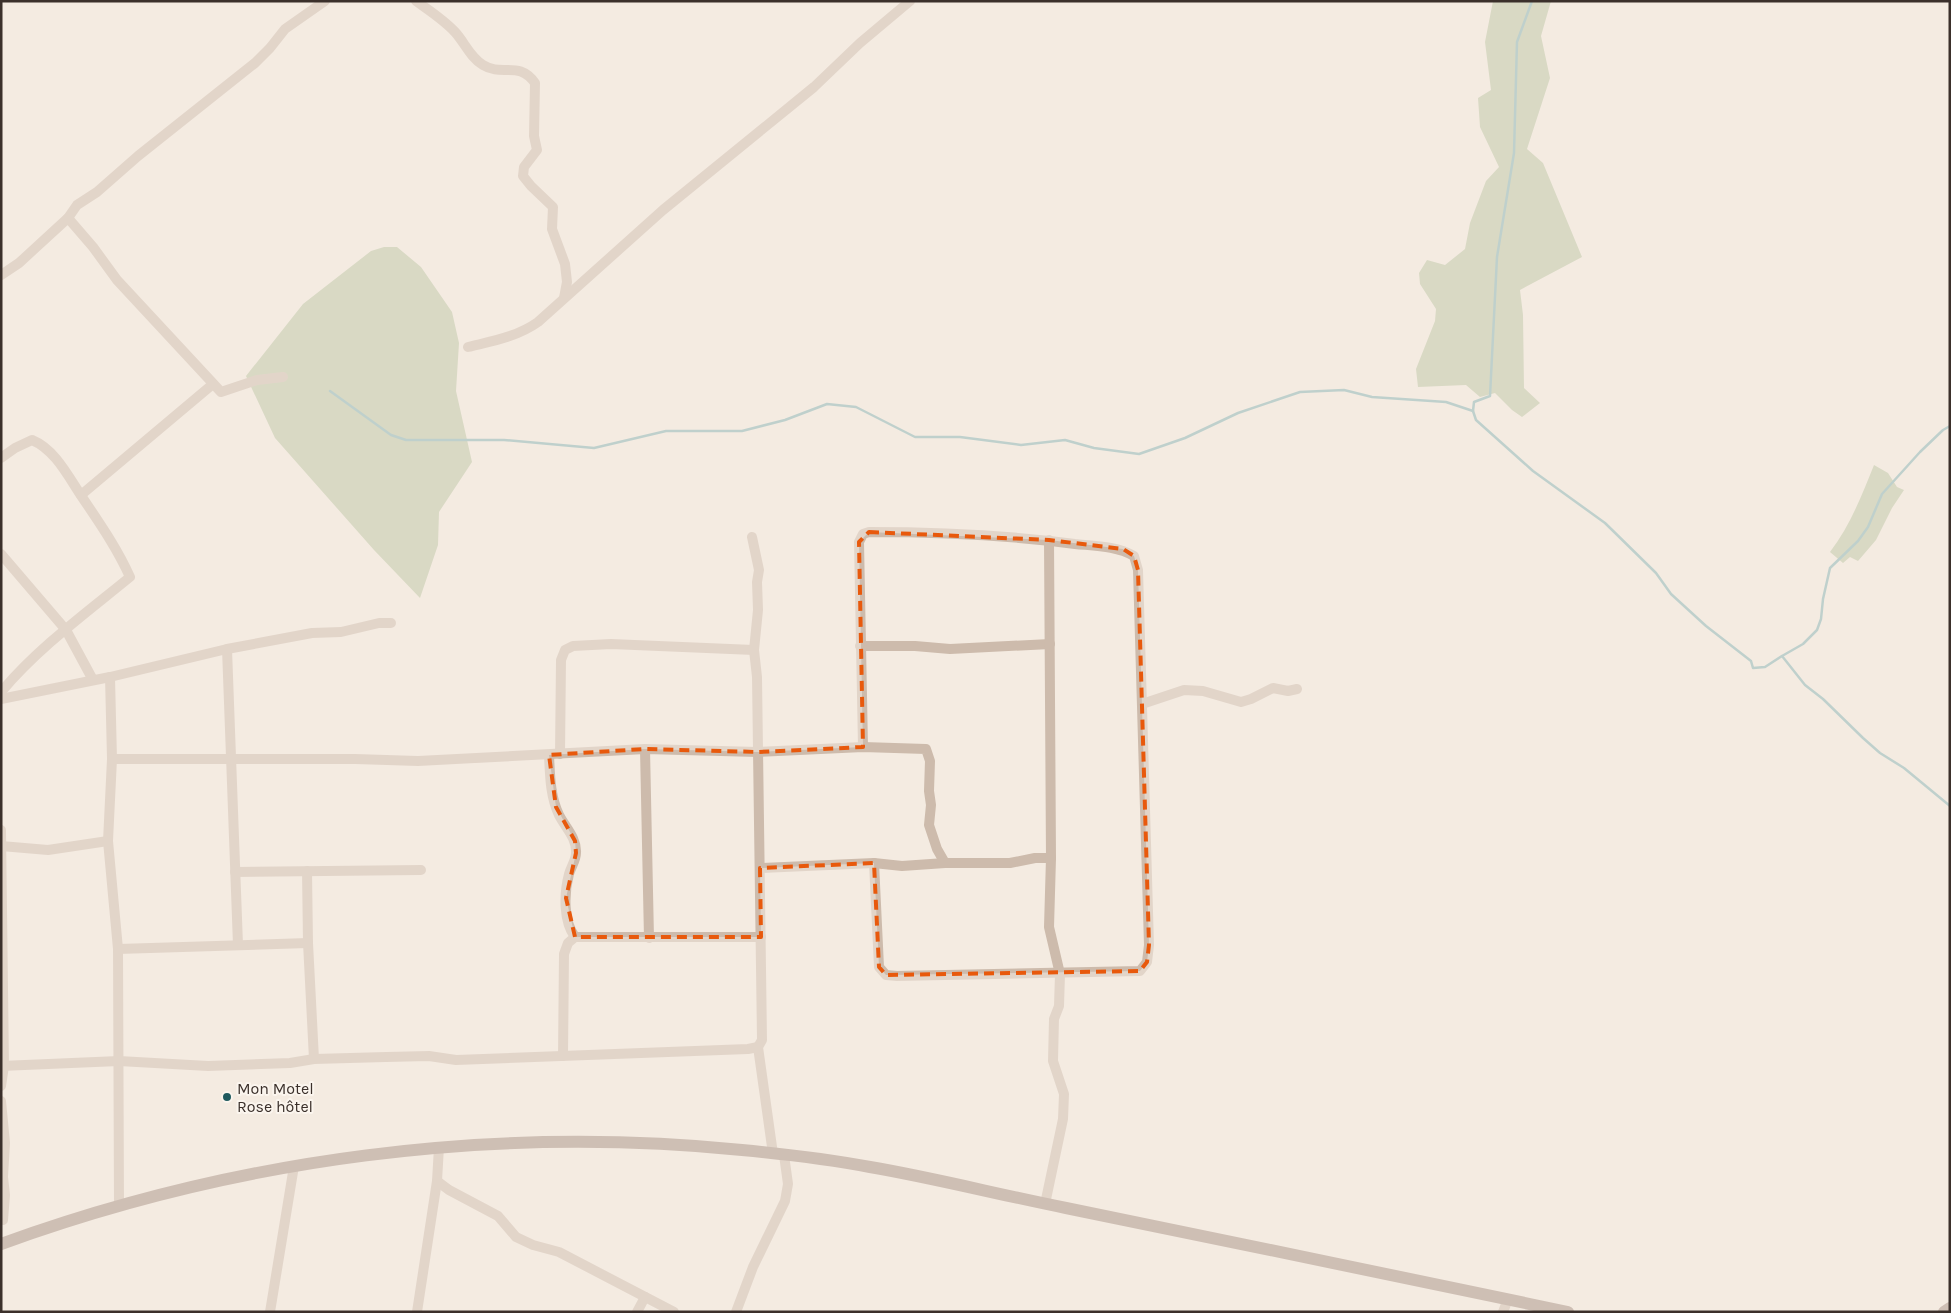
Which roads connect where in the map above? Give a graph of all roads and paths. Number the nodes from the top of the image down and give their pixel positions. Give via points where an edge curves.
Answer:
1 (326, 1) edge
2 (416, 1) edge
3 (910, 1) edge
4 (68, 218) junction
5 (1, 275) edge
6 (564, 298) junction
7 (468, 348) dead end
8 (283, 377) dead end
9 (213, 384) junction
10 (1, 458) edge
11 (81, 495) junction
12 (752, 537) dead end
13 (1049, 540) junction
14 (1, 554) edge
15 (391, 623) dead end
16 (66, 630) junction
17 (1050, 644) junction
18 (860, 646) junction
19 (227, 650) junction
20 (754, 650) junction
21 (110, 677) junction
22 (93, 680) junction
23 (1297, 689) dead end
24 (1, 692) edge
25 (1, 699) edge
26 (1142, 704) junction
27 (863, 747) junction
28 (645, 748) junction
29 (758, 752) junction
30 (560, 754) junction
31 (549, 755) junction
32 (230, 759) junction
33 (112, 760) junction
34 (1, 830) edge
35 (108, 841) junction
36 (2, 846) edge
37 (1051, 858) junction
38 (874, 863) junction
39 (946, 863) junction
40 (760, 868) junction
41 (421, 870) dead end
42 (307, 871) junction
43 (235, 872) junction
44 (575, 937) junction
45 (761, 937) junction
46 (649, 938) junction
47 (308, 943) junction
48 (238, 945) junction
49 (118, 949) junction
50 (1060, 974) junction
51 (758, 1047) junction
52 (563, 1056) junction
53 (314, 1059) junction
54 (118, 1061) junction
55 (2, 1066) edge
56 (1, 1086) edge
57 (1, 1101) edge
58 (439, 1147) junction
59 (779, 1154) junction
60 (294, 1166) junction
61 (437, 1181) junction
62 (1045, 1204) junction
63 (119, 1205) junction
64 (1, 1219) edge
65 (1, 1244) edge
66 (645, 1297) junction
67 (1508, 1299) junction
68 (1950, 1308) edge
69 (270, 1312) edge
70 (417, 1312) edge
71 (637, 1312) edge
72 (674, 1312) edge
73 (736, 1312) edge
74 (1503, 1312) edge
75 (1568, 1312) edge
76 (1944, 1312) edge

1 - 4 street via 285,29 255,63 77,205
2 - 6 street via 448,25 484,66 523,71 536,83 534,136 537,150 524,167 524,176 553,207 552,229 565,264 567,282
3 - 6 street via 821,81 663,210
4 - 5 street via 19,264
4 - 9 street via 117,280
6 - 7 street via 529,328
8 - 9 street via 257,380 221,392
9 - 11 street
10 - 11 street via 32,440 40,443 60,464
11 - 16 street via 130,576
12 - 20 street via 759,570
13 - 17 street
13 - 18 street via 919,532 863,534 859,542
13 - 26 street via 1123,550 1134,556 1138,570
14 - 16 street
15 - 19 street via 341,632 312,633
16 - 22 street
16 - 24 street
17 - 18 street via 950,649
17 - 37 street
18 - 27 street
19 - 21 street
19 - 32 street
20 - 29 street via 758,677
20 - 30 street via 611,644 573,646 565,650 561,660
21 - 22 street
21 - 33 street
22 - 25 street
23 - 26 street via 1274,688 1241,702 1203,691 1184,690
26 - 50 street via 1147,962 1140,971
27 - 29 street
27 - 39 street via 926,748 930,761 929,825
28 - 29 street
28 - 30 street
28 - 46 street
29 - 40 street
30 - 31 street
31 - 32 street via 418,761
31 - 44 street via 556,807 575,841 576,853 566,898 571,932
32 - 33 street
32 - 43 street
33 - 35 street
34 - 36 street
35 - 36 street via 48,850
35 - 49 street
36 - 55 street
37 - 39 street via 1010,863
37 - 50 street via 1049,927
38 - 39 street via 902,866
38 - 40 street
38 - 50 street via 880,967 886,975
40 - 45 street
41 - 42 street
42 - 43 street
42 - 47 street
43 - 48 street
44 - 46 street
44 - 52 street via 568,943 564,954
45 - 46 street
45 - 51 street via 762,1040
47 - 48 street
47 - 53 street
48 - 49 street
49 - 54 street
50 - 62 street via 1053,1061 1064,1094 1063,1119
51 - 52 street
51 - 59 street
52 - 53 street via 456,1060 429,1056
53 - 54 street via 208,1066
54 - 55 street
54 - 63 street
55 - 56 street
57 - 64 street via 5,1143 2,1177 5,1195
58 - 59 main road via 591,1142 698,1146
58 - 60 main road
58 - 61 street
59 - 62 main road via 869,1167
59 - 73 street via 788,1184 785,1201 753,1267
60 - 63 main road via 212,1181
60 - 69 street
61 - 66 street via 498,1216 516,1237 559,1252
61 - 70 street
62 - 67 main road
63 - 65 main road
66 - 71 street
66 - 72 street
67 - 74 street
67 - 75 main road
68 - 76 main road

